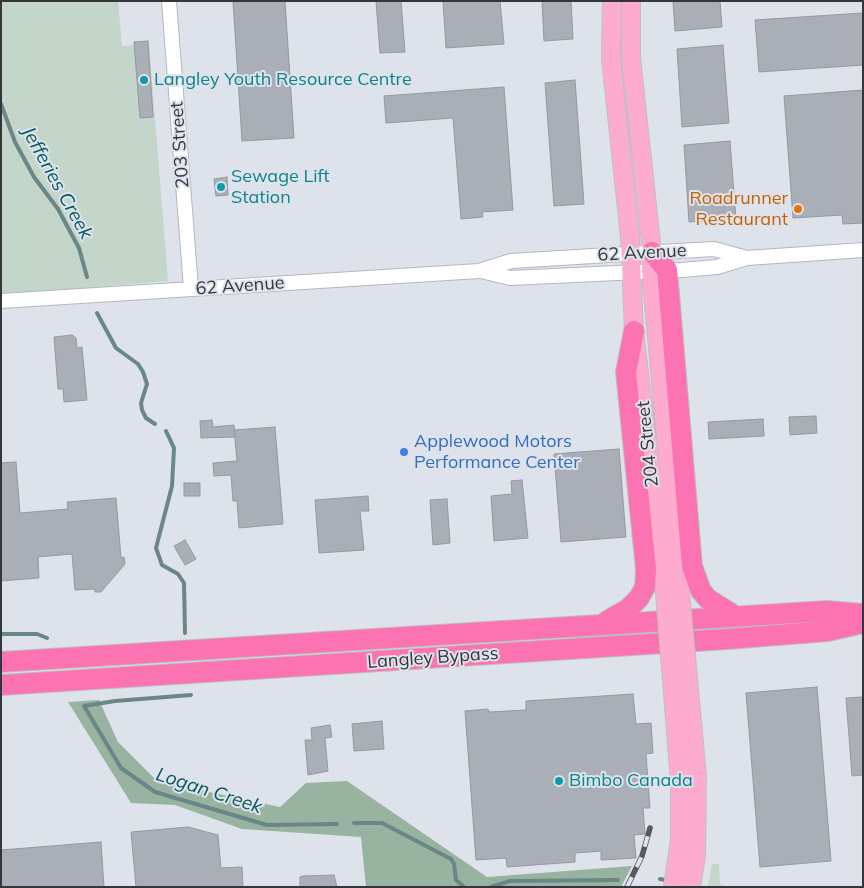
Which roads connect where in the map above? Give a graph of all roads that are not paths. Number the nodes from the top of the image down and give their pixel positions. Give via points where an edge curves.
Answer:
1 (169, 1) edge
2 (612, 1) edge
3 (631, 1) edge
4 (863, 250) edge
5 (630, 254) junction
6 (746, 258) junction
7 (657, 265) junction
8 (479, 271) junction
9 (630, 272) junction
10 (191, 289) junction
11 (1, 301) edge
12 (634, 331) junction
13 (672, 591) junction
14 (863, 614) edge
15 (735, 616) junction
16 (603, 623) junction
17 (863, 623) edge
18 (1, 662) edge
19 (1, 685) edge
20 (674, 887) edge
21 (691, 887) edge

1 - 10 street, 203 Street
2 - 5 main road, 204 Street via 612,59
3 - 7 main road, 204 Street via 630,58
4 - 6 street, 62 Avenue
5 - 7 street, 62 Avenue
5 - 8 street, 62 Avenue via 511,261
5 - 9 main road, 204 Street
6 - 7 street, 62 Avenue via 717,267
6 - 7 street, 62 Avenue via 714,249
7 - 9 street, 62 Avenue
7 - 13 main road, 204 Street
7 - 15 highway via 692,566 701,591
8 - 9 street, 62 Avenue via 510,278
8 - 10 street, 62 Avenue
9 - 12 main road, 204 Street
10 - 11 street, 62 Avenue
12 - 13 main road, 204 Street
12 - 16 highway via 626,372 646,569 645,587 628,609
13 - 20 main road, 204 Street, bridge via 680,798 679,861
13 - 21 main road, 204 Street, bridge via 697,777 696,856
14 - 15 highway, Langley Bypass via 827,611
15 - 16 highway, Langley Bypass
16 - 18 highway, Langley Bypass
17 - 19 highway, Langley Bypass via 828,631 728,639

